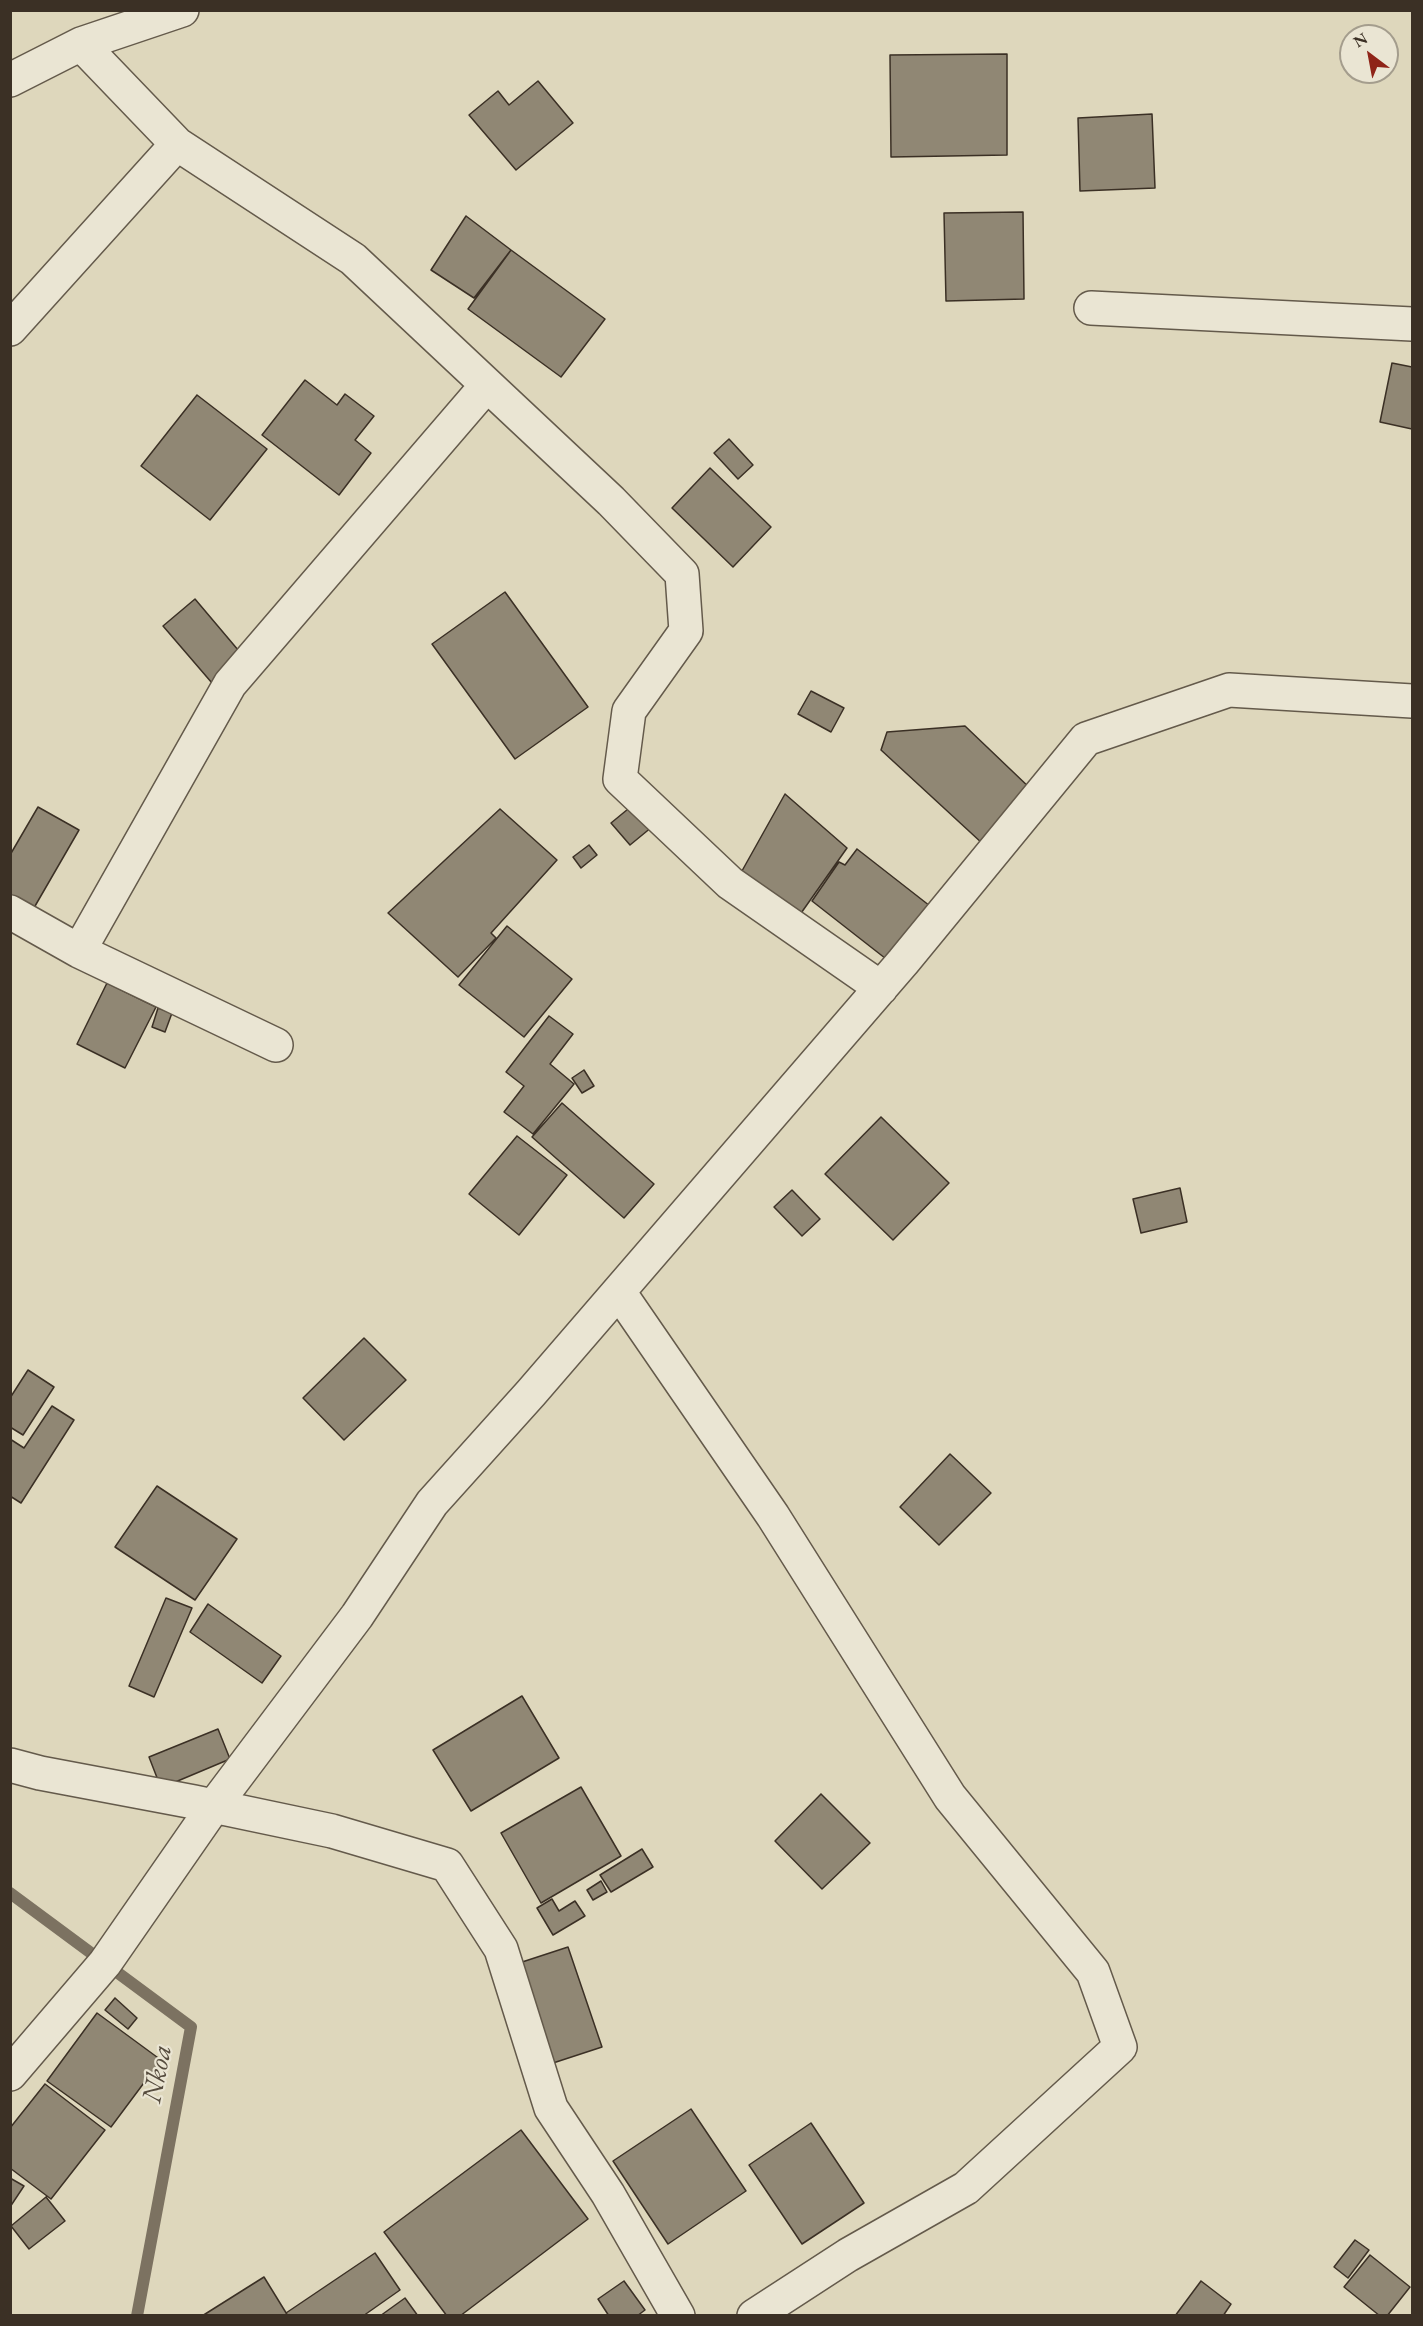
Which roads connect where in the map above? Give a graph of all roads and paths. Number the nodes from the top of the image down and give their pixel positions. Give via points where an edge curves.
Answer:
1 (182, 10) edge
2 (81, 44) junction
3 (10, 80) edge
4 (177, 144) junction
5 (1091, 308) dead end
6 (1413, 324) edge
7 (10, 329) edge
8 (487, 385) junction
9 (1413, 701) edge
10 (10, 912) edge
11 (79, 951) junction
12 (881, 988) junction
13 (276, 1045) dead end
14 (619, 1292) junction
15 (10, 1765) edge
16 (214, 1806) junction
17 (10, 2074) edge
18 (678, 2316) edge
19 (754, 2316) edge

1 - 2 street
2 - 3 street
2 - 4 street
4 - 7 street
4 - 8 street via 353,260
5 - 6 street
8 - 11 street via 230,684
8 - 12 street via 611,501 682,574 686,631 629,711 620,779 730,883
9 - 12 street via 1229,690 1086,739
10 - 11 street
11 - 13 street
12 - 14 street
14 - 16 street via 432,1503 357,1616
14 - 19 street via 773,1516 950,1797 1094,1972 1120,2047 966,2188 848,2255
15 - 16 street
16 - 17 street via 105,1963
16 - 18 street via 332,1831 447,1865 501,1949 551,2109 608,2194

